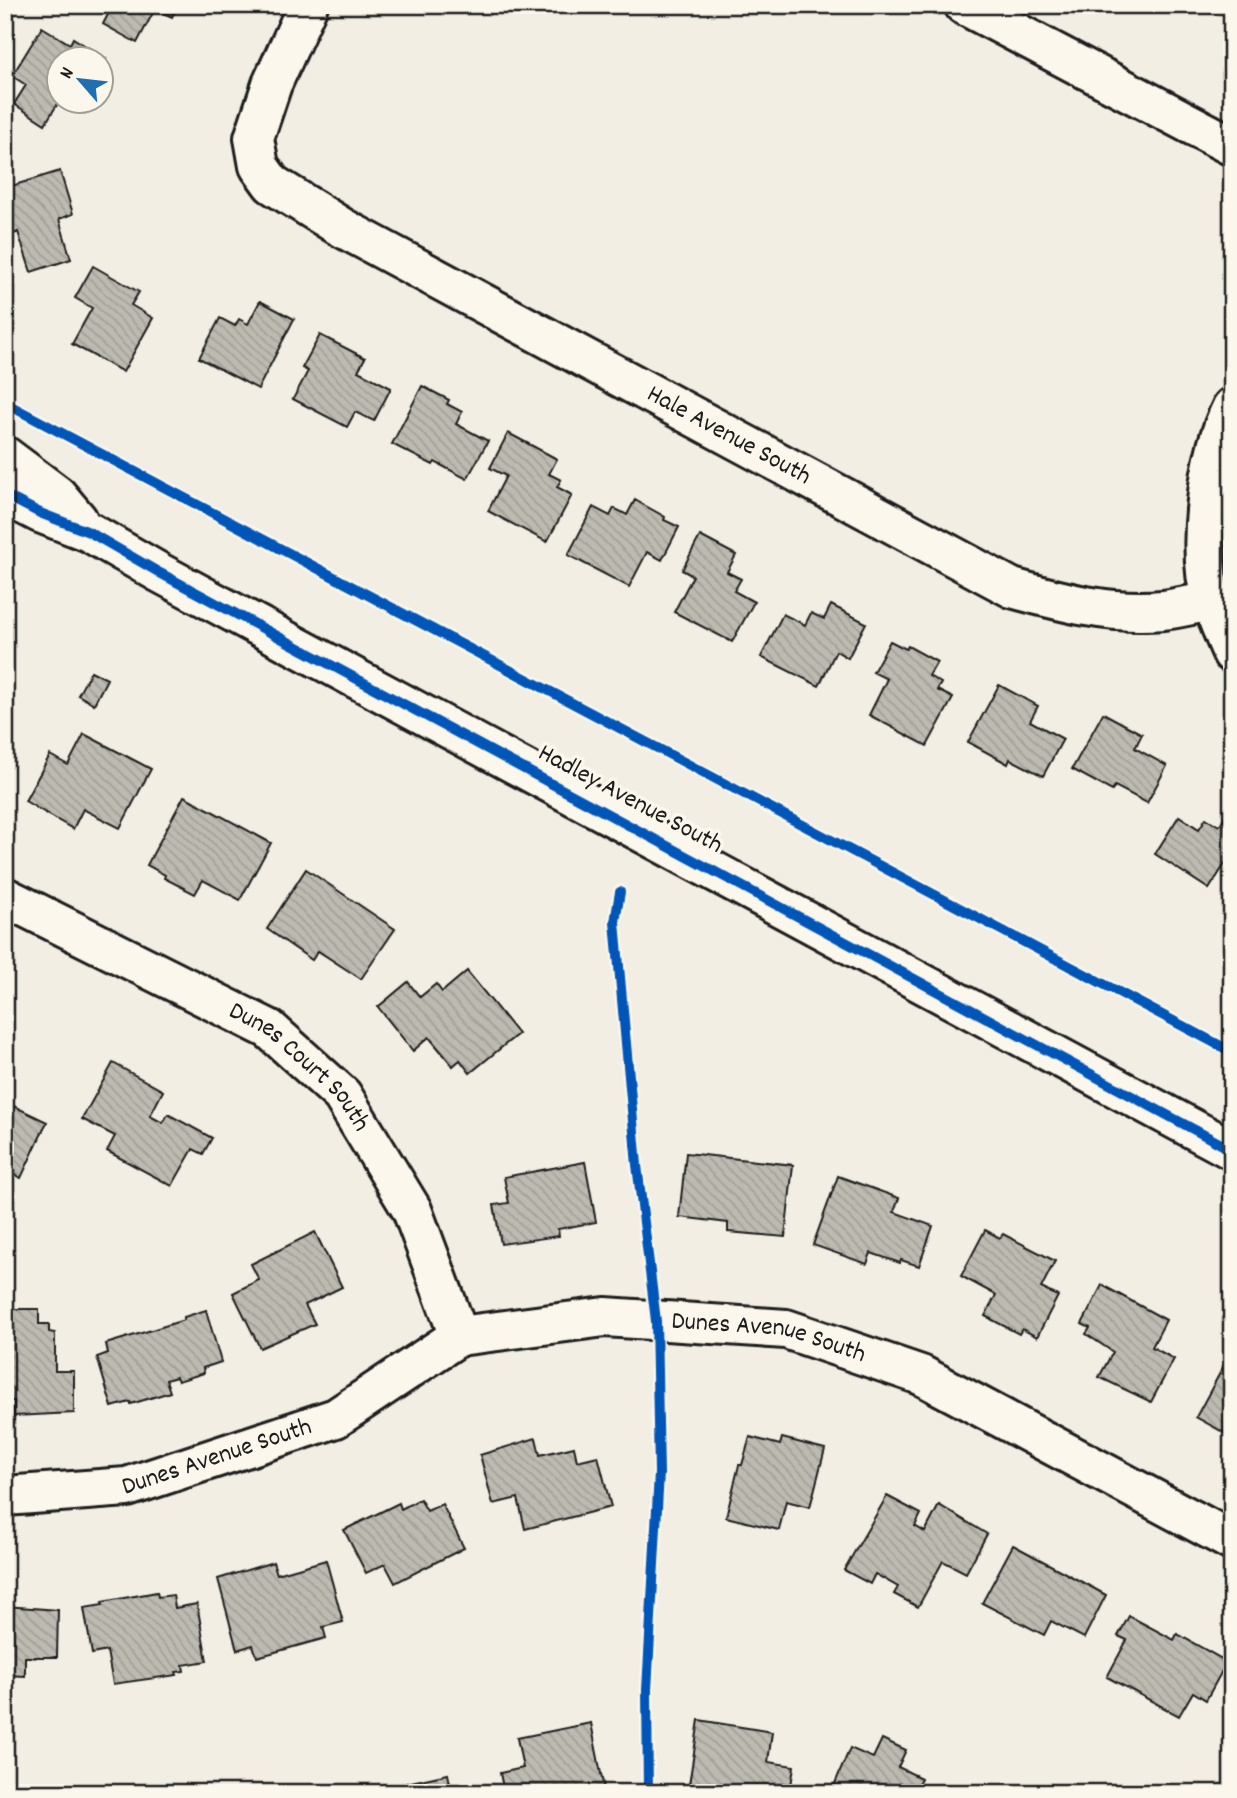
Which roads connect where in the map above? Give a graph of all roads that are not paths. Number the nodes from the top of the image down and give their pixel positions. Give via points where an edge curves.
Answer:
1 (308, 5) edge
2 (964, 5) edge
3 (1232, 146) edge
4 (1232, 407) edge
5 (5, 456) edge
6 (5, 495) edge
7 (89, 532) junction
8 (1212, 600) junction
9 (1232, 653) edge
10 (12, 911) edge
11 (1232, 1150) edge
12 (458, 1336) junction
13 (5, 1496) edge
14 (1232, 1541) edge

1 - 8 street, Hale Avenue South via 272,83 254,138 259,166 270,181 341,227 1012,588 1068,604 1123,611 1164,610
2 - 3 street
4 - 8 street via 1213,457 1205,524
5 - 7 street, Hadley Avenue South via 57,495
6 - 7 street, Hadley Avenue South
7 - 11 street, Hadley Avenue South
8 - 9 street
10 - 12 street, Dunes Court South via 268,1030 342,1095 412,1210
12 - 13 street, Dunes Avenue South via 336,1418 127,1487
12 - 14 street, Dunes Avenue South via 605,1317 786,1329 921,1375

